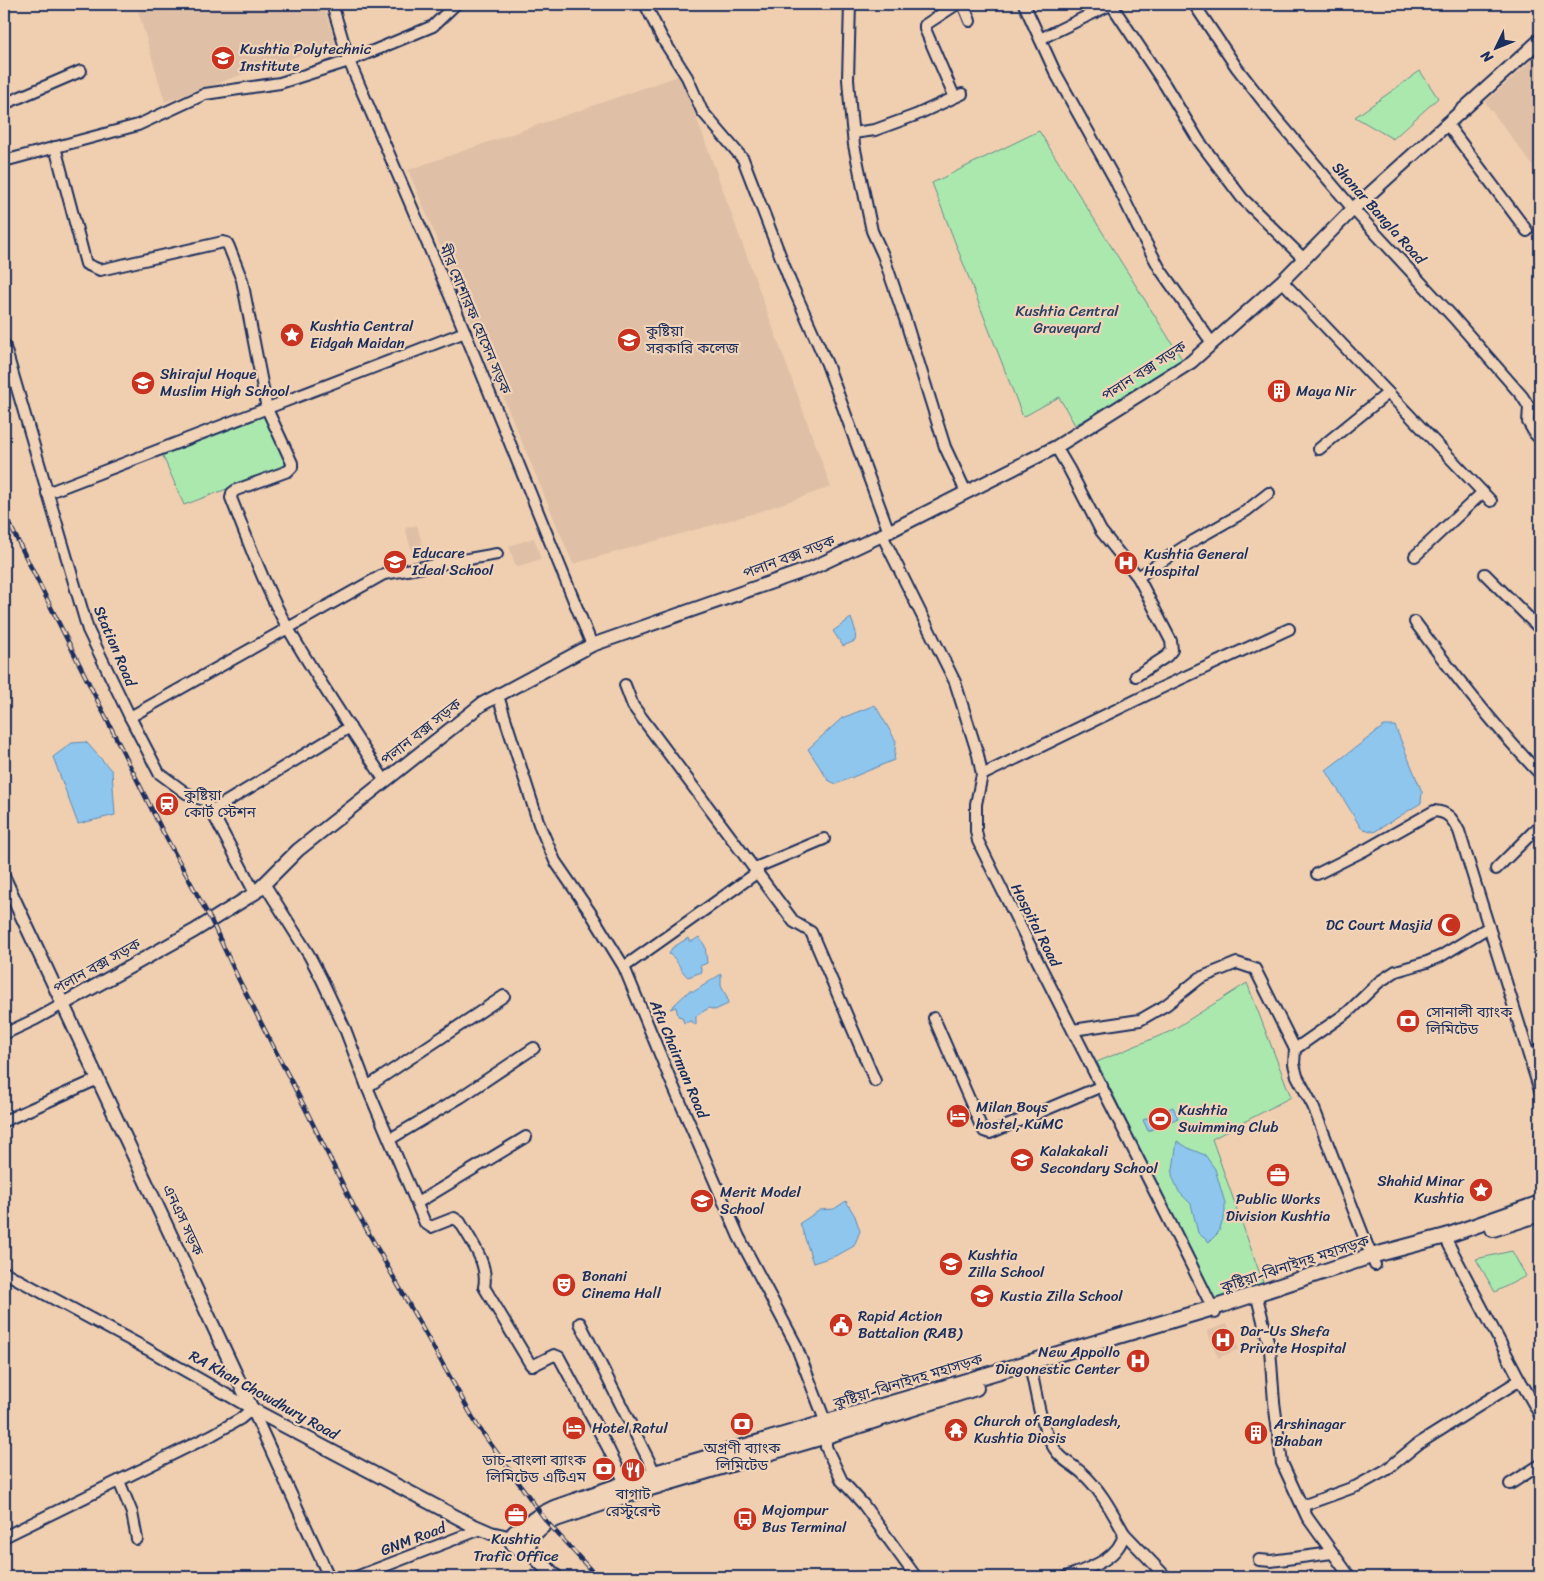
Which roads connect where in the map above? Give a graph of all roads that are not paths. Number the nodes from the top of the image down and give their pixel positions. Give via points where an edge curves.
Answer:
1 (332, 4) edge
2 (456, 4) edge
3 (645, 4) edge
4 (850, 4) edge
5 (957, 4) edge
6 (963, 4) edge
7 (1024, 4) edge
8 (1112, 4) edge
9 (1194, 4) edge
10 (970, 21) dead end
11 (1040, 39) junction
12 (1540, 40) edge
13 (349, 61) junction
14 (81, 71) dead end
15 (4, 104) edge
16 (1448, 124) junction
17 (853, 133) junction
18 (55, 147) junction
19 (4, 161) edge
20 (1353, 209) junction
21 (1527, 231) dead end
22 (1304, 259) junction
23 (1282, 281) junction
24 (465, 332) junction
25 (1212, 343) junction
26 (4, 344) edge
27 (1388, 393) junction
28 (267, 409) junction
29 (1540, 439) edge
30 (1056, 446) junction
31 (1319, 449) dead end
32 (966, 492) junction
33 (1482, 492) junction
34 (47, 493) junction
35 (1270, 493) dead end
36 (1491, 501) dead end
37 (886, 534) junction
38 (497, 554) dead end
39 (1415, 556) dead end
40 (1485, 574) dead end
41 (1138, 576) junction
42 (1415, 622) dead end
43 (289, 629) junction
44 (1289, 629) dead end
45 (1540, 629) edge
46 (592, 645) junction
47 (1136, 676) dead end
48 (625, 685) dead end
49 (498, 696) junction
50 (130, 717) junction
51 (350, 727) junction
52 (1540, 774) edge
53 (982, 775) junction
54 (385, 780) junction
55 (211, 811) junction
56 (1540, 825) edge
57 (824, 839) dead end
58 (1496, 869) dead end
59 (757, 870) junction
60 (1318, 874) dead end
61 (5, 882) edge
62 (265, 885) junction
63 (255, 893) junction
64 (1489, 927) junction
65 (624, 967) junction
66 (504, 996) dead end
67 (63, 1004) junction
68 (934, 1018) dead end
69 (1073, 1030) junction
70 (4, 1034) edge
71 (534, 1048) dead end
72 (1540, 1048) edge
73 (1296, 1049) junction
74 (1530, 1058) junction
75 (98, 1078) junction
76 (875, 1081) dead end
77 (1102, 1086) junction
78 (367, 1087) junction
79 (1540, 1091) edge
80 (4, 1121) edge
81 (526, 1137) dead end
82 (390, 1139) junction
83 (417, 1203) junction
84 (1540, 1203) edge
85 (1540, 1214) edge
86 (1448, 1243) junction
87 (1373, 1261) junction
88 (4, 1272) edge
89 (1286, 1289) junction
90 (1258, 1301) junction
91 (1214, 1311) junction
92 (580, 1323) dead end
93 (1109, 1342) junction
94 (1031, 1371) junction
95 (1520, 1380) junction
96 (252, 1409) junction
97 (1540, 1415) edge
98 (826, 1430) junction
99 (1540, 1465) edge
100 (700, 1467) junction
101 (655, 1473) junction
102 (119, 1481) junction
103 (625, 1483) junction
104 (1510, 1484) dead end
105 (600, 1498) junction
106 (1302, 1506) junction
107 (482, 1529) junction
108 (1124, 1533) junction
109 (4, 1536) edge
110 (522, 1538) junction
111 (137, 1539) dead end
112 (1332, 1553) junction
113 (1259, 1560) dead end
114 (1083, 1574) edge
115 (329, 1577) edge
116 (356, 1577) edge
117 (555, 1577) edge
118 (916, 1577) edge
119 (1066, 1577) edge
120 (1166, 1577) edge
121 (1350, 1577) edge

1 - 13 street, মীর মোশারফ হোসেন সড়ক
2 - 13 street via 433,26
3 - 37 street, Hospital Road via 687,77 702,111 743,159 827,364
4 - 17 street via 848,79
5 - 17 street via 925,26 925,30 958,95 875,130
6 - 10 street
7 - 11 street
8 - 11 street
8 - 22 street via 1210,155 1246,203
9 - 20 street, Shonar Bangla Road via 1242,75
11 - 25 street via 1160,269
12 - 16 main road, পলান বক্স সড়ক
13 - 18 street via 280,83 205,94 138,125
13 - 24 street, মীর মোশারফ হোসেন সড়ক
14 - 15 street
16 - 20 main road, পলান বক্স সড়ক
16 - 21 street
17 - 32 street via 872,230 905,319 945,447
18 - 19 street
18 - 28 street via 86,264 100,270 226,243 242,280
20 - 22 main road, পলান বক্স সড়ক
20 - 29 street, Shonar Bangla Road via 1522,396 1529,407 1528,422
22 - 23 main road, পলান বক্স সড়ক
23 - 25 main road, পলান বক্স সড়ক
23 - 27 street
24 - 28 street
24 - 46 street, মীর মোশারফ হোসেন সড়ক
25 - 30 main road, পলান বক্স সড়ক via 1191,362
26 - 34 street, Station Road
27 - 31 street
27 - 33 street
28 - 34 street
28 - 43 street via 292,467 284,473 236,490 231,498 265,582
30 - 32 main road, পলান বক্স সড়ক
30 - 41 street via 1101,531
32 - 37 main road, পলান বক্স সড়ক
33 - 36 street
33 - 39 street
34 - 50 street, Station Road via 88,630
35 - 41 street
37 - 46 main road, পলান বক্স সড়ক via 812,568
37 - 53 street, Hospital Road via 955,682
38 - 43 street via 384,574
40 - 45 street
41 - 47 street via 1171,641 1172,650
42 - 52 street via 1461,684
43 - 50 street
43 - 51 street
44 - 53 street
46 - 49 main road, পলান বক্স সড়ক
48 - 59 street via 633,706
49 - 54 main road, পলান বক্স সড়ক via 482,704
49 - 65 street, Afu Chairman Road via 539,824 555,861
50 - 55 street, Station Road via 159,773 186,793 206,802
51 - 54 street
51 - 55 street
53 - 69 street, Hospital Road via 976,804 978,841
54 - 62 main road, পলান বক্স সড়ক via 298,850
55 - 63 street, Station Road
56 - 58 street
57 - 59 street
59 - 65 street
59 - 76 street via 794,922 810,932
60 - 64 street via 1434,811 1445,812 1458,831
61 - 67 main road, এনএস সড়ক
62 - 63 main road, পলান বক্স সড়ক
62 - 78 street via 314,964
63 - 67 main road, পলান বক্স সড়ক
64 - 73 street via 1441,956 1396,971 1378,982 1348,1012
64 - 74 street
65 - 98 street, Afu Chairman Road via 736,1228 795,1344
66 - 78 street
67 - 70 street, পলান বক্স সড়ক
67 - 75 main road, এনএস সড়ক
68 - 77 street via 984,1131 990,1133
69 - 73 street via 1140,1020 1166,1005 1200,978 1237,963 1255,969
69 - 77 street, Hospital Road
71 - 82 street via 462,1097
72 - 74 street
73 - 87 street via 1294,1064 1297,1076 1313,1106
74 - 79 street
75 - 80 street
75 - 96 main road, এনএস সড়ক
77 - 91 street, Hospital Road
78 - 82 street
81 - 83 street
82 - 83 street
83 - 103 street via 428,1226 454,1218 460,1222 484,1268 484,1287 529,1362 534,1365 554,1355 559,1357
84 - 87 highway, কুষ্টিয়া-ঝিনাইদহ মহাসড়ক
85 - 86 highway, কুষ্টিয়া-ঝিনাইদহ মহাসড়ক
86 - 87 highway, কুষ্টিয়া-ঝিনাইদহ মহাসড়ক
86 - 95 street
87 - 89 highway, কুষ্টিয়া-ঝিনাইদহ মহাসড়ক
88 - 96 street, RA Khan Chowdhury Road
89 - 90 highway, কুষ্টিয়া-ঝিনাইদহ মহাসড়ক
89 - 91 highway, কুষ্টিয়া-ঝিনাইদহ মহাসড়ক
90 - 91 highway, কুষ্টিয়া-ঝিনাইদহ মহাসড়ক
90 - 106 street via 1270,1350 1282,1463
91 - 93 highway, কুষ্টিয়া-ঝিনাইদহ মহাসড়ক
92 - 101 street
93 - 94 highway, কুষ্টিয়া-ঝিনাইদহ মহাসড়ক
93 - 98 highway, কুষ্টিয়া-ঝিনাইদহ মহাসড়ক
94 - 98 highway, কুষ্টিয়া-ঝিনাইদহ মহাসড়ক
94 - 108 street via 1053,1447 1100,1493
95 - 97 street
95 - 106 street via 1418,1444 1386,1470 1357,1486
96 - 102 street via 212,1436
96 - 107 main road, RA Khan Chowdhury Road
96 - 115 street, এনএস সড়ক
98 - 100 highway, কুষ্টিয়া-ঝিনাইদহ মহাসড়ক
98 - 118 street, Afu Chairman Road via 826,1447 842,1481 863,1504
99 - 104 street
100 - 101 highway, কুষ্টিয়া-ঝিনাইদহ মহাসড়ক
100 - 105 highway, কুষ্টিয়া-ঝিনাইদহ মহাসড়ক
101 - 103 highway, কুষ্টিয়া-ঝিনাইদহ মহাসড়ক
102 - 109 street
102 - 111 street via 132,1512
103 - 105 highway, কুষ্টিয়া-ঝিনাইদহ মহাসড়ক
105 - 110 highway, কুষ্টিয়া-ঝিনাইদহ মহাসড়ক via 547,1522
106 - 112 street
107 - 110 main road, RA Khan Chowdhury Road
107 - 116 street, GNM Road
108 - 114 street via 1123,1542 1117,1550
108 - 120 street
110 - 117 highway
112 - 113 street
112 - 121 street
114 - 119 street

